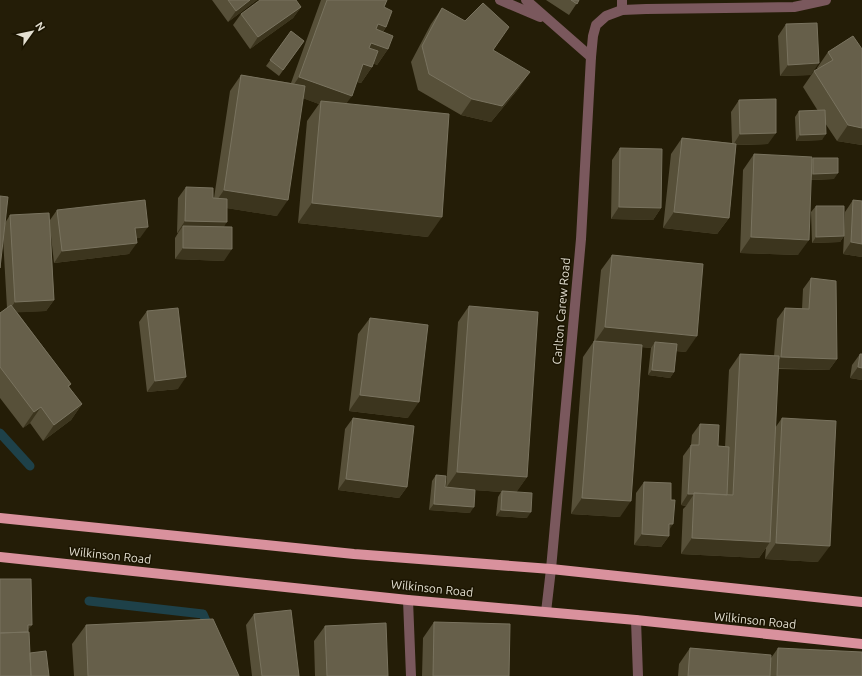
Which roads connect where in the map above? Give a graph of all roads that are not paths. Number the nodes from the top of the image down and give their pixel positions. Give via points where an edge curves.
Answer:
1 (500, 0) edge
2 (526, 0) edge
3 (826, 0) edge
4 (622, 5) edge
5 (548, 20) junction
6 (591, 57) junction
7 (0, 518) edge
8 (0, 557) edge
9 (551, 569) junction
10 (408, 600) junction
11 (862, 602) edge
12 (546, 612) junction
13 (636, 620) junction
14 (862, 644) edge
15 (411, 676) edge
16 (638, 676) edge

1 - 5 street
2 - 5 street
3 - 4 street via 794,7 646,9
4 - 6 street, Carlton Carew Road via 596,25
5 - 6 street
6 - 9 street, Carlton Carew Road via 581,239
7 - 9 main road via 354,554
8 - 10 main road, Wilkinson Road
9 - 11 main road
9 - 12 street, Carlton Carew Road
10 - 12 main road, Wilkinson Road
10 - 15 street
12 - 13 main road, Wilkinson Road
13 - 14 main road, Wilkinson Road
13 - 16 street

